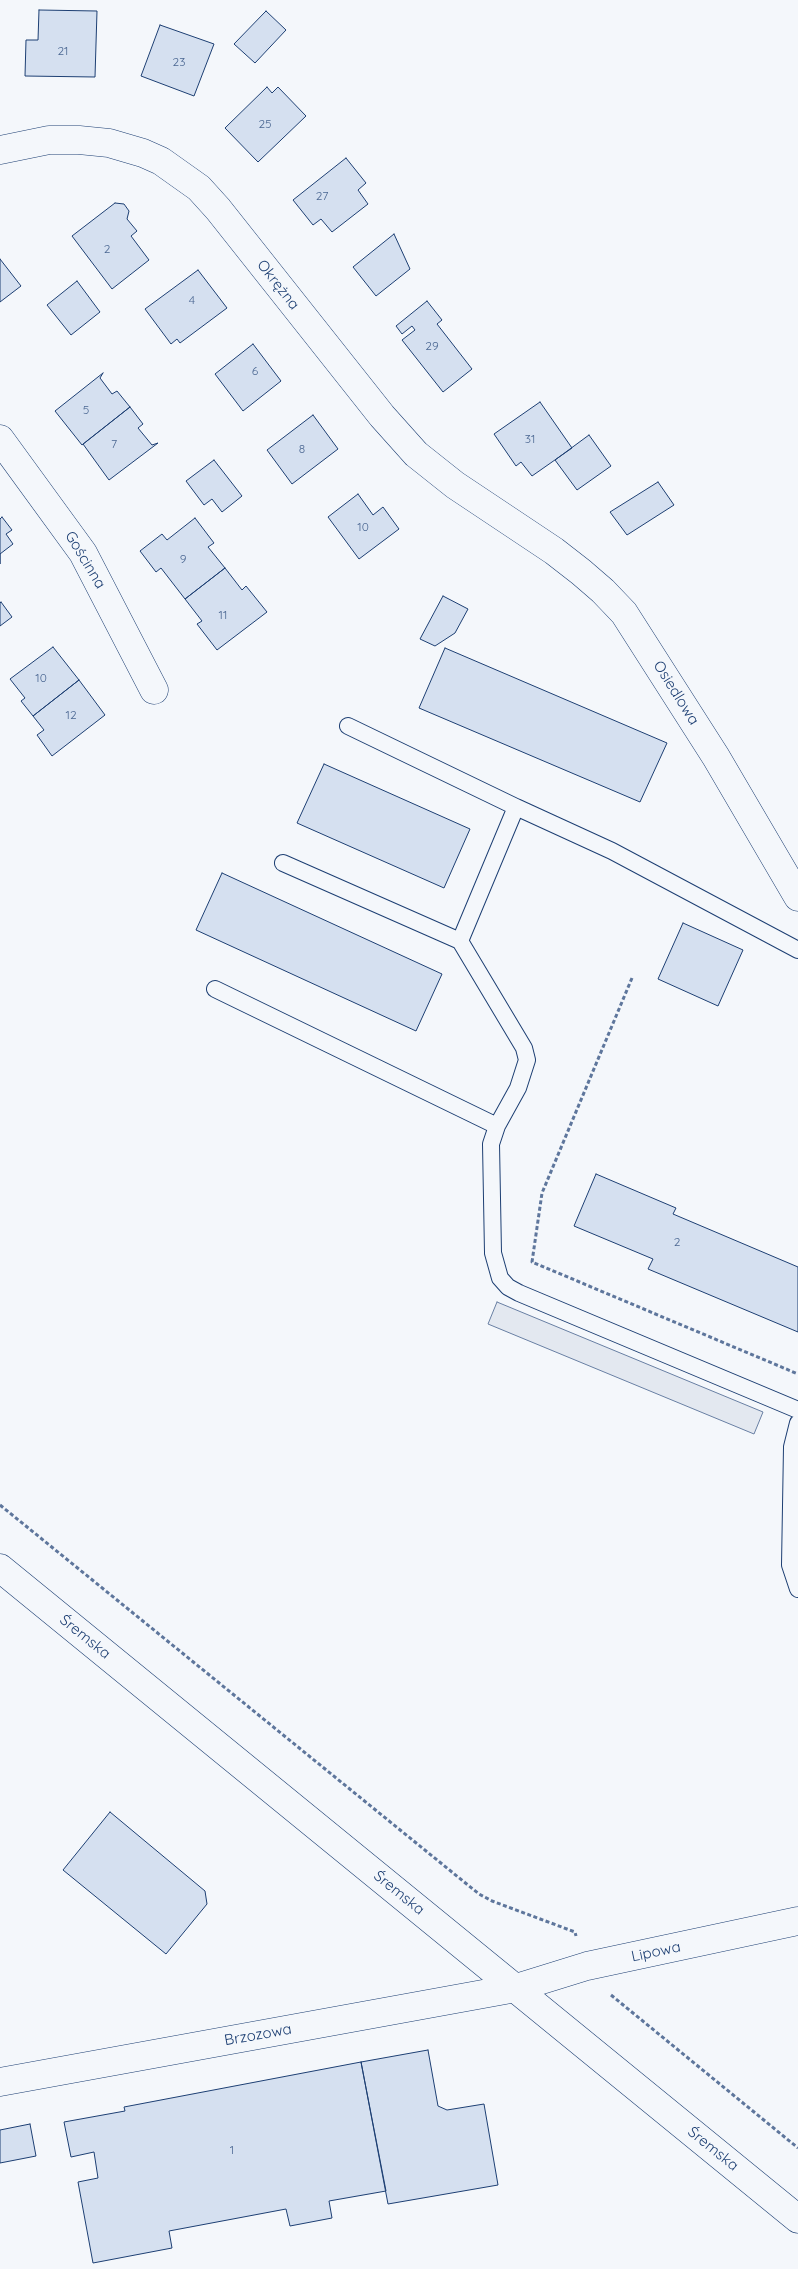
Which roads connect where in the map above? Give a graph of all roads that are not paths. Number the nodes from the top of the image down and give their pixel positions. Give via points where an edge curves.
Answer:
1 (0, 150) edge
2 (0, 439) edge
3 (513, 524) joint
4 (154, 690) dead end
5 (348, 726) dead end
6 (516, 807) junction
7 (283, 863) dead end
8 (798, 897) edge
9 (460, 941) junction
10 (798, 950) edge
11 (215, 989) dead end
12 (497, 1126) junction
13 (798, 1410) edge
14 (798, 1423) edge
15 (0, 1568) edge
16 (798, 1589) edge
17 (798, 1921) edge
18 (516, 1988) junction
19 (0, 2082) edge
20 (798, 2219) edge

1 - 3 street, Okrężna via 49,140 109,143 144,153 181,174 218,209 399,436 435,471
2 - 4 street, Gościnna via 83,553
3 - 8 street, Osiedlowa via 581,572 624,613 716,757
5 - 6 lane
6 - 9 lane
6 - 10 lane via 612,851
7 - 9 lane
9 - 12 lane via 524,1048 527,1060 518,1088
11 - 12 lane
12 - 13 lane via 492,1144 493,1253 500,1278 508,1287
14 - 16 lane via 791,1454 790,1565
15 - 18 street, Śremska
17 - 18 street, Lipowa via 587,1966
18 - 19 street, Brzozowa
18 - 20 street, Śremska

